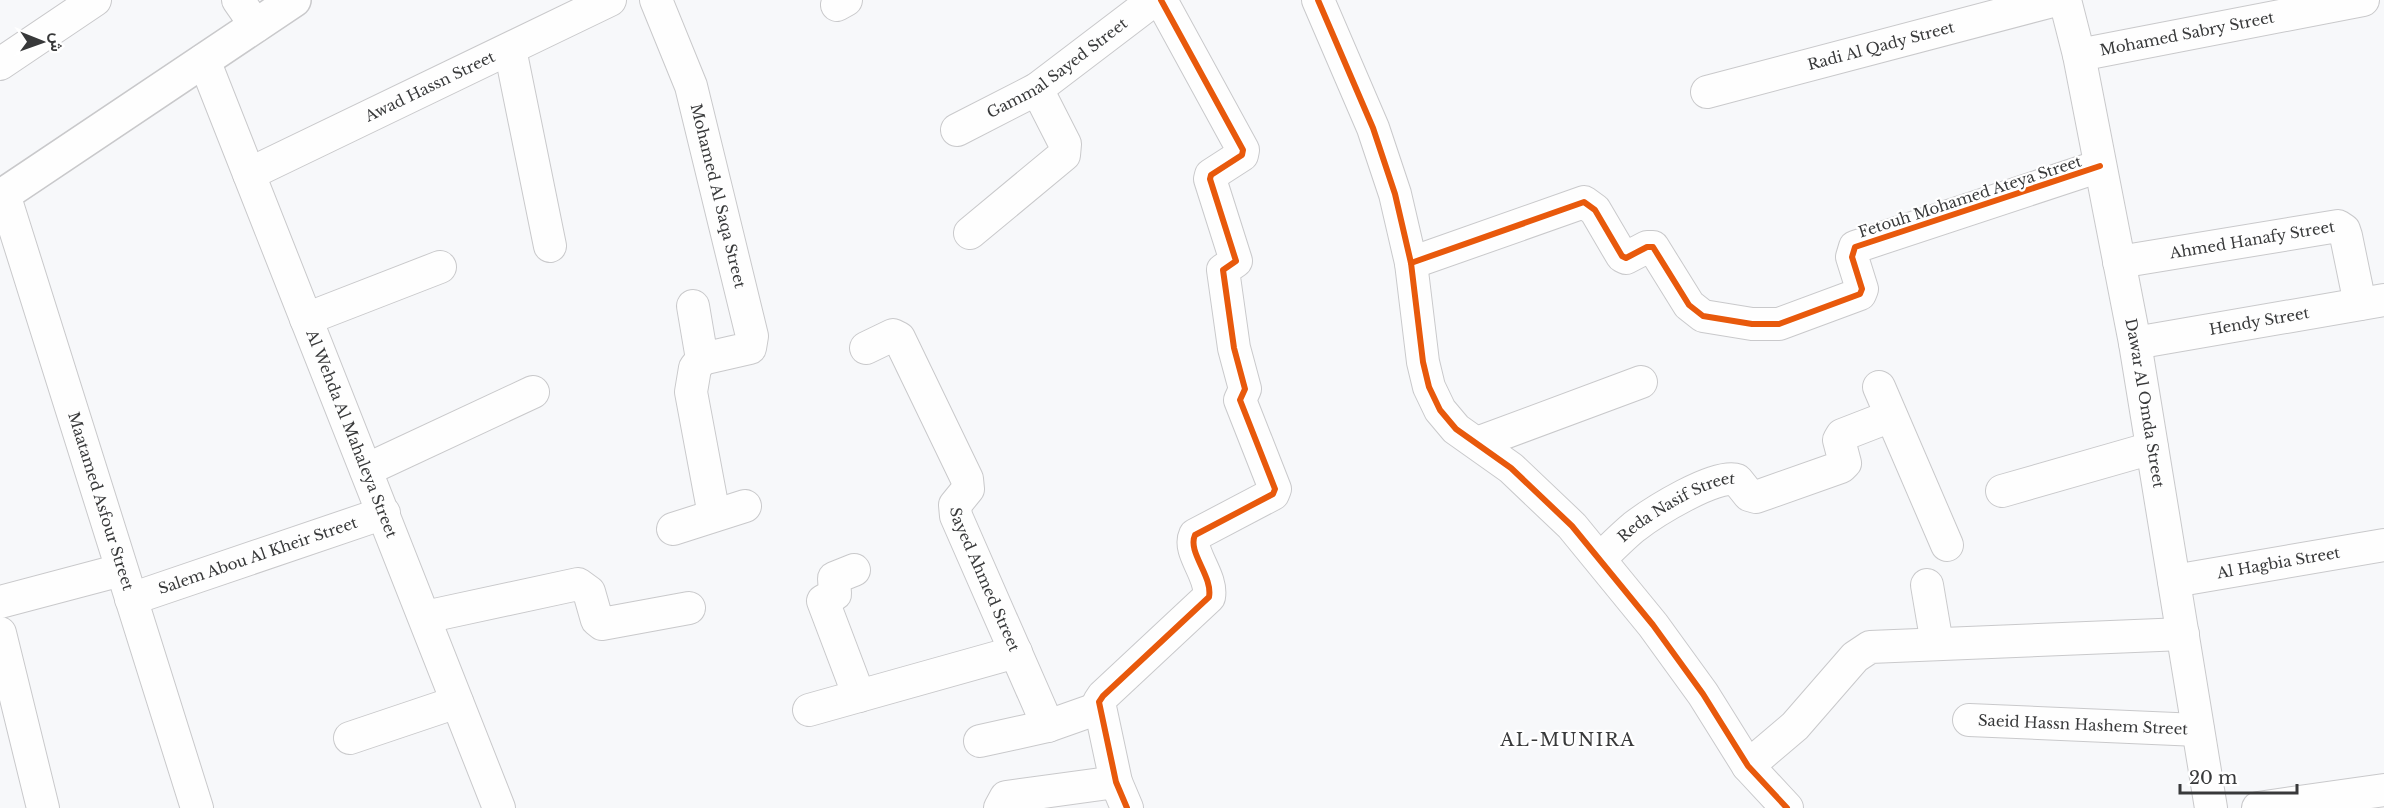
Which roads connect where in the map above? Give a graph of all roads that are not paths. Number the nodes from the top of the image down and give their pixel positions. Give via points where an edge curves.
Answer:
1 (95, 0) edge
2 (294, 0) edge
3 (610, 0) edge
4 (656, 0) edge
5 (1154, 0) edge
6 (1161, 0) edge
7 (1318, 0) edge
8 (2056, 0) edge
9 (2065, 0) edge
10 (2363, 0) edge
11 (247, 13) edge
12 (510, 49) junction
13 (2079, 55) junction
14 (204, 60) junction
15 (0, 64) edge
16 (1037, 89) junction
17 (1707, 92) dead end
18 (957, 130) dead end
19 (2100, 166) junction
20 (249, 174) junction
21 (2, 196) edge
22 (970, 233) dead end
23 (550, 246) dead end
24 (2119, 262) junction
25 (1410, 263) junction
26 (440, 267) dead end
27 (2372, 302) edge
28 (693, 306) dead end
29 (306, 319) junction
30 (2135, 343) junction
31 (866, 348) dead end
32 (702, 359) junction
33 (1641, 382) dead end
34 (533, 392) dead end
35 (1477, 443) junction
36 (2152, 448) junction
37 (366, 470) junction
38 (2002, 491) dead end
39 (745, 506) dead end
40 (384, 513) junction
41 (714, 515) junction
42 (673, 529) dead end
43 (1947, 545) dead end
44 (2384, 545) edge
45 (1600, 559) junction
46 (121, 570) junction
47 (854, 570) dead end
48 (2174, 581) junction
49 (1927, 585) dead end
50 (131, 599) junction
51 (0, 602) edge
52 (689, 608) dead end
53 (424, 618) junction
54 (0, 633) edge
55 (2182, 634) junction
56 (1937, 644) junction
57 (1016, 652) junction
58 (859, 696) junction
59 (457, 702) junction
60 (1099, 708) junction
61 (809, 710) dead end
62 (1969, 720) dead end
63 (1048, 726) junction
64 (2198, 730) junction
65 (350, 738) dead end
66 (980, 741) dead end
67 (1748, 766) junction
68 (2384, 790) edge
69 (1121, 795) edge
70 (44, 808) edge
71 (197, 808) edge
72 (499, 808) edge
73 (1000, 808) edge
74 (1786, 808) edge
75 (2211, 808) edge
76 (2258, 808) edge

1 - 15 street
2 - 11 street
3 - 12 street, Awad Hassn Street
4 - 32 street, Mohamed Al Saqa Street via 691,86 752,336 750,348
5 - 16 street, Gammal Sayed Street
6 - 60 street via 1243,150 1242,155 1210,179 1236,261 1223,270 1227,309 1245,388 1240,400 1275,489 1273,494 1195,535 1193,544 1209,582 1209,597 1103,696
7 - 25 street via 1373,128 1395,195
8 - 17 street, Radi Al Qady Street
9 - 13 street, Dawar Al Omda Street
10 - 13 street, Mohamed Sabry Street
11 - 14 street
12 - 20 street, Awad Hassn Street
12 - 23 street
13 - 19 street, Dawar Al Omda Street
14 - 20 street, Al Wehda Al Mahaleya Street
14 - 21 street
16 - 18 street, Gammal Sayed Street
16 - 22 street via 1065,144 1064,155
19 - 24 street, Dawar Al Omda Street
19 - 25 street, Fetouh Mohamed Ateya Street via 1855,248 1852,257 1862,289 1860,294 1779,324 1752,324 1698,314 1653,247 1626,258 1622,256 1594,210 1584,202
20 - 29 street, Al Wehda Al Mahaleya Street
21 - 46 street, Maatamed Asfour Street
24 - 27 street, Ahmed Hanafy Street via 2338,226 2346,236
24 - 30 street, Dawar Al Omda Street
25 - 35 street via 1429,387 1440,410 1456,429
26 - 29 street
27 - 30 street, Hendy Street
28 - 32 street
29 - 37 street, Al Wehda Al Mahaleya Street
30 - 36 street, Dawar Al Omda Street
31 - 57 street, Sayed Ahmed Street via 893,335 902,344 967,479 968,489 955,505 956,516
32 - 41 street via 695,368 691,392
33 - 35 street
34 - 37 street
35 - 45 street via 1543,496
36 - 38 street
36 - 48 street, Dawar Al Omda Street
37 - 40 street, Al Wehda Al Mahaleya Street
39 - 41 street
40 - 50 street, Salem Abou Al Kheir Street
40 - 53 street, Al Wehda Al Mahaleya Street
41 - 42 street
43 - 45 street, Reda Nasif Street via 1885,401 1842,435 1839,441 1845,463 1840,467 1756,497 1749,495 1737,480 1724,479 1635,526
44 - 48 street, Al Hagbia Street
45 - 67 street via 1703,694
46 - 50 street, Maatamed Asfour Street
46 - 51 street
47 - 58 street via 834,578 835,594 824,601
48 - 55 street, Dawar Al Omda Street
49 - 56 street
50 - 71 street, Maatamed Asfour Street
52 - 53 street via 602,624 597,620 589,592 579,584
53 - 59 street, Al Wehda Al Mahaleya Street
54 - 70 street
55 - 56 street
55 - 64 street, Dawar Al Omda Street
56 - 67 street via 1862,650 1795,726
57 - 58 street
57 - 63 street, Sayed Ahmed Street
58 - 61 street
59 - 65 street
59 - 72 street, Al Wehda Al Mahaleya Street
60 - 63 street
60 - 69 street
62 - 64 street, Saeid Hassn Hashem Street
63 - 66 street
64 - 75 street, Dawar Al Omda Street
67 - 74 street
68 - 76 street
69 - 73 street via 1006,797

